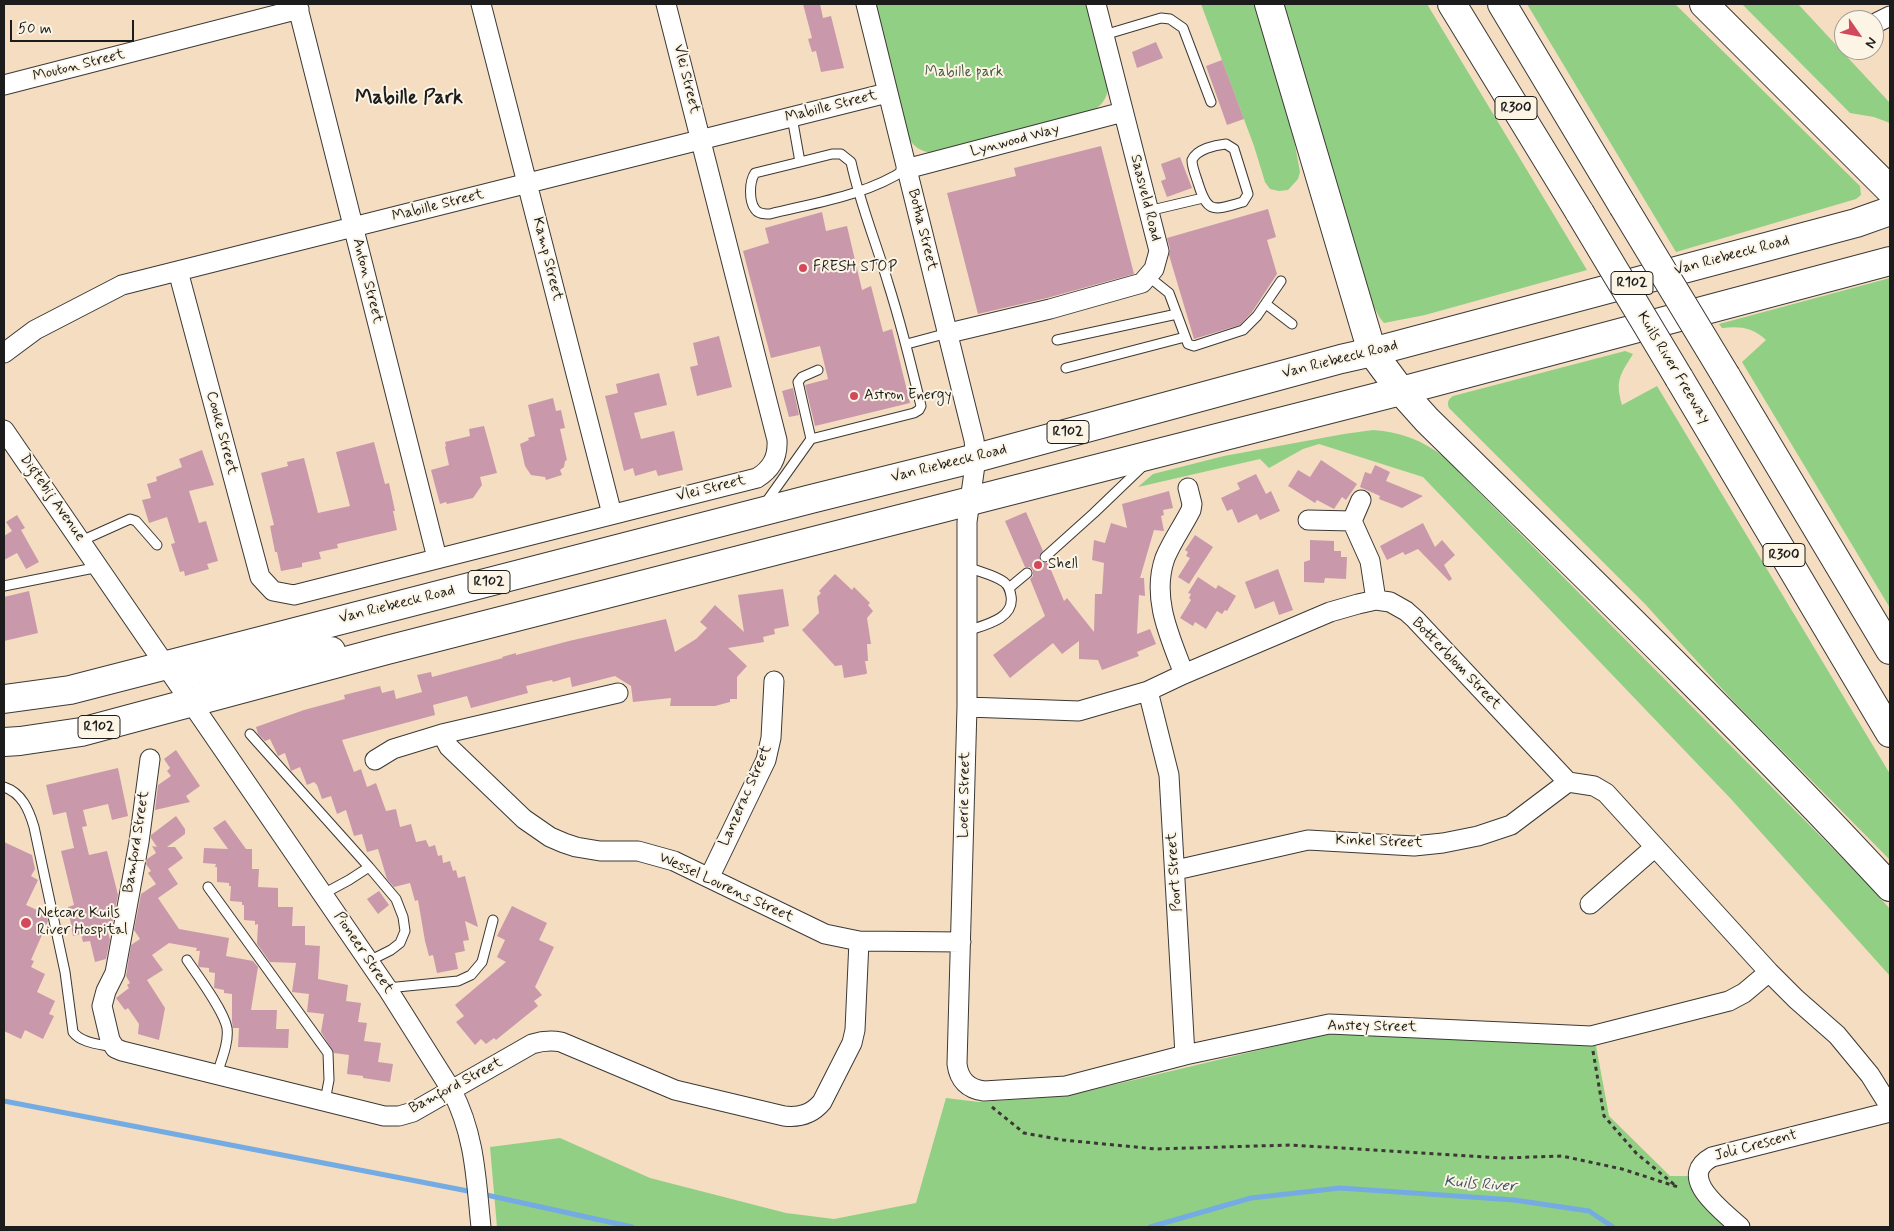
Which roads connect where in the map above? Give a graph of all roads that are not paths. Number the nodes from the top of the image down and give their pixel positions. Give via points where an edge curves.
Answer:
1 (481, 4) edge
2 (666, 4) edge
3 (866, 4) edge
4 (1096, 4) edge
5 (1269, 4) edge
6 (1452, 4) edge
7 (1502, 4) edge
8 (1704, 4) edge
9 (298, 7) edge
10 (1103, 35) junction
11 (4, 85) edge
12 (887, 93) junction
13 (1210, 102) dead end
14 (1123, 112) junction
15 (792, 117) junction
16 (701, 140) junction
17 (800, 162) junction
18 (906, 169) junction
19 (527, 183) junction
20 (1890, 190) edge
21 (857, 191) junction
22 (1203, 198) junction
23 (1148, 211) junction
24 (1890, 211) edge
25 (353, 227) junction
26 (1890, 261) edge
27 (178, 271) junction
28 (1149, 277) junction
29 (1281, 281) dead end
30 (1266, 304) junction
31 (1177, 314) junction
32 (1292, 324) dead end
33 (949, 333) junction
34 (1185, 337) junction
35 (1058, 340) dead end
36 (907, 344) junction
37 (1372, 352) junction
38 (4, 354) edge
39 (1066, 368) dead end
40 (818, 370) dead end
41 (1401, 391) junction
42 (4, 430) edge
43 (811, 439) junction
44 (1153, 455) junction
45 (976, 458) junction
46 (1188, 488) dead end
47 (971, 500) junction
48 (1361, 500) dead end
49 (758, 513) junction
50 (612, 514) junction
51 (1308, 520) dead end
52 (1352, 521) junction
53 (82, 541) junction
54 (157, 545) dead end
55 (1045, 557) dead end
56 (437, 558) junction
57 (99, 567) junction
58 (968, 567) junction
59 (1027, 573) dead end
60 (4, 586) edge
61 (1009, 588) junction
62 (273, 591) joint
63 (1376, 600) junction
64 (967, 631) junction
65 (387, 650) junction
66 (1890, 650) edge
67 (167, 665) junction
68 (1184, 674) junction
69 (774, 681) dead end
70 (1148, 691) junction
71 (618, 693) dead end
72 (4, 699) edge
73 (191, 702) junction
74 (967, 707) junction
75 (1890, 733) edge
76 (250, 734) dead end
77 (442, 734) junction
78 (4, 742) edge
79 (150, 759) dead end
80 (375, 760) dead end
81 (1568, 782) junction
82 (4, 787) edge
83 (1655, 847) junction
84 (369, 867) junction
85 (1176, 870) junction
86 (709, 878) junction
87 (208, 887) dead end
88 (1890, 887) edge
89 (323, 894) junction
90 (1590, 904) dead end
91 (493, 920) dead end
92 (859, 941) junction
93 (962, 942) junction
94 (187, 960) dead end
95 (369, 961) junction
96 (1769, 972) junction
97 (387, 988) junction
98 (115, 1048) junction
99 (1185, 1055) junction
100 (216, 1074) junction
101 (976, 1089) joint
102 (452, 1091) junction
103 (325, 1101) junction
104 (1890, 1107) edge
105 (1890, 1112) edge
106 (481, 1227) edge
107 (1740, 1227) edge

1 - 19 street, Kamp Street
2 - 16 street, Vlei Street
3 - 12 street, Botha Street
4 - 10 street, Saasveld Road
5 - 37 main road
6 - 75 main road, Kuils River Freeway / R300, bridge
7 - 66 main road, R300, bridge
8 - 20 main road
9 - 11 street, Mouton Street
9 - 25 street, Anton Street
10 - 13 lane via 1161,18 1176,22 1183,28
10 - 14 street, Saasveld Road
12 - 15 street, Mabille Street
12 - 18 street, Botha Street
14 - 18 street, Lynwood Way
14 - 23 street, Saasveld Road
15 - 16 street, Mabille Street
15 - 17 lane
16 - 19 street, Mabille Street
16 - 50 street, Vlei Street via 777,440 776,454 770,468 757,478
17 - 21 lane via 832,154 846,156 851,162
17 - 21 lane via 754,173 750,186 754,208 770,214
18 - 21 lane via 883,183
18 - 33 street, Botha Street
19 - 25 street, Mabille Street
19 - 50 street, Kamp Street
21 - 36 lane
22 - 22 lane via 1207,205 1219,208 1243,202 1246,198 1247,187 1234,149 1230,146 1219,145 1194,156 1192,164
22 - 23 lane
23 - 28 street, Saasveld Road via 1158,251
24 - 37 main road, Van Riebeeck Road / R102 via 1856,223
25 - 27 street, Mabille Street
25 - 56 street, Anton Street
26 - 41 main road, R102
27 - 38 street, Mabille Street via 122,286 35,330
27 - 62 street, Cooke Street via 260,577
28 - 31 lane via 1169,293
28 - 33 street via 1142,283 1050,309
29 - 30 lane
30 - 32 lane
30 - 34 lane via 1243,330 1194,346 1188,344
31 - 34 lane
31 - 35 lane
33 - 36 lane
33 - 45 street, Botha Street
34 - 39 lane
36 - 43 lane via 921,406 919,410
37 - 41 main road
37 - 45 main road, Van Riebeeck Road / R102
40 - 43 lane via 798,382
41 - 44 main road, R102
41 - 88 main road via 1667,655
42 - 53 street, Digtebij Avenue
43 - 49 lane
44 - 47 main road, R102
44 - 55 lane
45 - 47 street, Botha Street
45 - 49 main road, Van Riebeeck Road / R102
46 - 68 street via 1191,510 1165,559 1160,590 1162,613
47 - 58 street, Loerie Street via 967,522
47 - 65 main road, R102
48 - 52 street
49 - 67 main road, Van Riebeeck Road / R102
50 - 56 street, Vlei Street
51 - 52 street
52 - 63 street via 1370,561
53 - 54 lane via 130,519 136,521
53 - 57 street, Digtebij Avenue
56 - 62 street, Vlei Street via 294,595
57 - 60 lane
57 - 67 street, Digtebij Avenue
58 - 61 lane via 1003,581
58 - 64 street, Loerie Street
59 - 61 lane
61 - 64 lane via 1012,600 1001,618
63 - 68 street via 1330,612
63 - 81 street, Botterblom Street via 1390,602 1415,619
64 - 74 street, Loerie Street
65 - 67 main road via 358,647 293,655 208,676
65 - 73 main road, R102
67 - 72 main road, Van Riebeeck Road / R102 via 70,690
67 - 73 street, Digtebij Avenue
68 - 70 street
69 - 86 street, Lanzerac Street via 772,738 766,760
70 - 74 street via 1079,710
70 - 85 street, Poort Street via 1169,775
71 - 77 street
73 - 78 main road, R102 via 81,732
73 - 89 street, Pioneer Street
74 - 93 street, Loerie Street
76 - 84 lane
77 - 80 street via 394,748
77 - 86 street, Wessel Lourens Street via 456,754 524,818 550,837 587,850 638,851 654,855
79 - 98 street, Bamford Street via 115,973 102,1006
81 - 83 street via 1594,786 1606,793
81 - 85 street, Kinkel Street via 1511,825 1478,836 1414,846 1308,840
82 - 98 lane via 11,789 27,805 34,827 65,972 73,1032 76,1038
83 - 90 street
83 - 96 street
84 - 89 lane
84 - 95 lane via 396,899 405,931 400,943
85 - 99 street, Poort Street
86 - 92 street, Wessel Lourens Street via 825,934
87 - 103 lane via 328,1053 329,1080
89 - 95 street, Pioneer Street
91 - 97 lane via 482,962 471,975 458,981
92 - 93 street, Wessel Lourens Street
92 - 102 street, Bamford Street via 852,1043 822,1102 802,1116 784,1116 675,1090 554,1041 532,1044
93 - 101 street, Loerie Street via 958,1064 960,1077
94 - 100 lane via 224,1018 227,1030 224,1052
95 - 97 street, Pioneer Street
96 - 99 street, Anstey Street via 1744,994 1729,1001 1591,1036 1329,1024
96 - 104 street via 1838,1035 1870,1075
97 - 102 street, Pioneer Street
98 - 100 street, Bamford Street
99 - 101 street, Anstey Street via 1066,1086
100 - 103 street, Bamford Street
102 - 103 street, Bamford Street via 399,1116 384,1116
102 - 106 street, Pioneer Street via 466,1121 474,1159
105 - 107 street, Joli Crescent via 1706,1161 1699,1171 1699,1184

